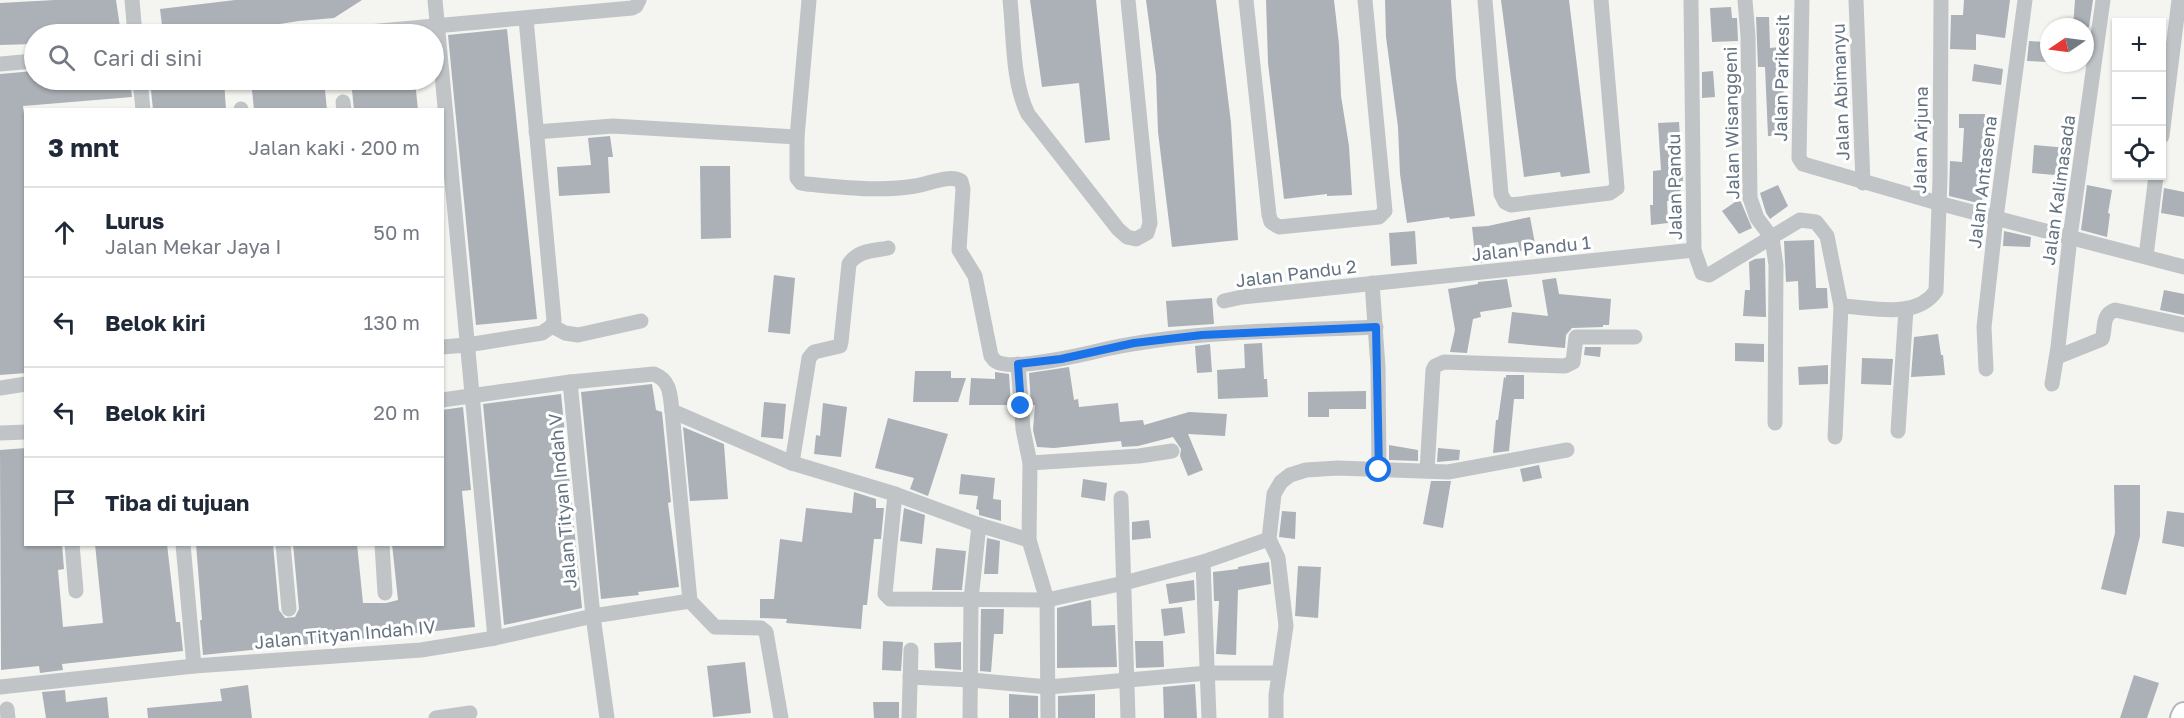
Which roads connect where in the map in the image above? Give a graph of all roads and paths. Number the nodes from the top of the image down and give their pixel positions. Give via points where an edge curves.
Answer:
1 (132, 0) edge
2 (435, 0) edge
3 (639, 0) edge
4 (809, 0) edge
5 (1010, 0) edge
6 (1128, 0) edge
7 (1246, 0) edge
8 (1365, 0) edge
9 (1485, 0) edge
10 (1601, 0) edge
11 (1691, 0) edge
12 (1745, 0) edge
13 (1802, 0) edge
14 (1856, 0) edge
15 (1941, 0) edge
16 (2025, 0) edge
17 (2103, 0) edge
18 (2179, 0) edge
19 (526, 19) junction
20 (134, 24) edge
21 (437, 24) edge
22 (444, 25) edge
23 (24, 62) edge
24 (0, 64) edge
25 (141, 90) edge
26 (443, 90) edge
27 (142, 108) edge
28 (2163, 126) edge
29 (536, 132) junction
30 (797, 137) junction
31 (2156, 180) edge
32 (1863, 183) junction
33 (1938, 203) junction
34 (1996, 218) junction
35 (2070, 237) junction
36 (1772, 238) junction
37 (888, 248) dead end
38 (1694, 250) junction
39 (2146, 256) junction
40 (2184, 267) edge
41 (1372, 283) junction
42 (1224, 301) dead end
43 (1841, 306) junction
44 (1906, 309) junction
45 (641, 321) dead end
46 (2184, 325) edge
47 (552, 326) junction
48 (1376, 327) junction
49 (1635, 337) dead end
50 (467, 345) junction
51 (444, 347) edge
52 (2057, 357) junction
53 (1018, 364) junction
54 (1986, 369) dead end
55 (570, 382) junction
56 (24, 384) edge
57 (2052, 384) dead end
58 (0, 388) edge
59 (471, 397) junction
60 (444, 400) edge
61 (672, 411) junction
62 (1775, 423) dead end
63 (1898, 431) dead end
64 (24, 432) edge
65 (0, 433) edge
66 (1835, 436) dead end
67 (1567, 450) dead end
68 (1172, 451) dead end
69 (792, 463) junction
70 (1029, 463) junction
71 (1379, 470) junction
72 (1427, 471) junction
73 (895, 494) junction
74 (1121, 498) dead end
75 (979, 525) junction
76 (1269, 539) junction
77 (1029, 540) junction
78 (72, 546) edge
79 (183, 546) edge
80 (283, 546) edge
81 (382, 546) edge
82 (1203, 562) junction
83 (1124, 583) junction
84 (76, 591) dead end
85 (385, 593) dead end
86 (971, 598) junction
87 (1047, 600) junction
88 (690, 601) junction
89 (289, 609) dead end
90 (593, 616) junction
91 (495, 638) junction
92 (911, 650) dead end
93 (194, 666) junction
94 (1208, 673) junction
95 (1279, 673) junction
96 (910, 677) junction
97 (971, 680) junction
98 (1128, 680) junction
99 (0, 687) edge
100 (1048, 687) junction
101 (470, 713) dead end
102 (436, 718) edge
103 (607, 718) edge
104 (781, 718) edge
105 (909, 718) edge
106 (970, 718) edge
107 (1048, 718) edge
108 (1128, 718) edge
109 (1209, 718) edge
110 (1276, 718) edge

1 - 20 street
2 - 21 street
3 - 19 street via 632,8
4 - 30 street
5 - 6 street via 1018,81 1028,114 1118,229 1136,239 1147,233 1150,223
7 - 8 street via 1269,215 1279,227 1379,216 1385,211
9 - 10 street via 1502,194 1511,205 1610,193 1617,188
11 - 38 street, Jalan Pandu
12 - 36 street, Jalan Wisanggeni via 1750,198 1757,218
13 - 32 street, Jalan Parikesit via 1800,160
14 - 32 street, Jalan Abimanyu
15 - 33 street, Jalan Arjuna
16 - 34 street, Jalan Antasena
17 - 35 street, Jalan Kalimasada
18 - 28 street
19 - 22 street
19 - 29 street
23 - 24 street
25 - 27 street
26 - 50 street
29 - 30 street via 621,126
29 - 47 street via 555,310
30 - 53 street via 797,178 801,183 878,189 953,178 961,181 959,250 975,276 991,356 999,364
31 - 39 street
32 - 33 street, Jalan Arjuna
33 - 34 street
33 - 44 street via 1936,291 1924,304
34 - 35 street
34 - 54 street, Jalan Antasena via 1984,327
35 - 39 street
35 - 52 street, Jalan Kalimasada
36 - 38 street, Jalan Pandu via 1709,275 1702,273
36 - 43 street, Jalan Pandu via 1800,220 1816,222 1827,237
36 - 62 street via 1776,265
37 - 69 street via 860,253 849,264 840,346 814,352 808,358
38 - 41 street, Jalan Pandu 1
39 - 40 street
41 - 42 street, Jalan Pandu 2
41 - 48 street
43 - 44 street
43 - 66 street, Jalan Pandu
44 - 63 street
45 - 47 street via 570,335
46 - 52 street via 2115,310 2105,318 2102,339
47 - 50 street via 542,333
48 - 53 street via 1202,335
48 - 71 street
49 - 72 street via 1576,337 1574,358 1566,366 1436,366
50 - 51 street
50 - 59 street
52 - 57 street, Jalan Kalimasada
53 - 70 street
55 - 59 street
55 - 61 street via 654,374 669,387
55 - 90 street, Jalan Tityan Indah V
56 - 58 street
59 - 60 street
59 - 91 street
61 - 69 street
61 - 88 street
64 - 65 street
67 - 72 street via 1457,471
68 - 70 street
69 - 73 street
70 - 77 street
71 - 72 street
71 - 76 street via 1338,468 1290,475 1274,494
73 - 75 street
73 - 86 street via 886,596
74 - 83 street
75 - 77 street
75 - 86 street
76 - 82 street
76 - 95 street via 1278,558 1286,626
77 - 87 street
78 - 84 street
79 - 93 street
80 - 89 street
81 - 85 street
82 - 83 street
82 - 94 street
83 - 87 street
83 - 98 street
86 - 87 street
86 - 97 street
87 - 100 street
88 - 90 street, Jalan Tityan Indah IV
88 - 104 street via 715,627 761,628 766,632
90 - 91 street, Jalan Tityan Indah IV
90 - 103 street, Jalan Tityan Indah V
91 - 93 street, Jalan Tityan Indah IV via 421,650
92 - 96 street
93 - 99 street, Jalan Tityan Indah IV
94 - 95 street
94 - 98 street
94 - 109 street
95 - 110 street
96 - 97 street
96 - 105 street
97 - 100 street
97 - 106 street
98 - 100 street
98 - 108 street
100 - 107 street
101 - 102 street

